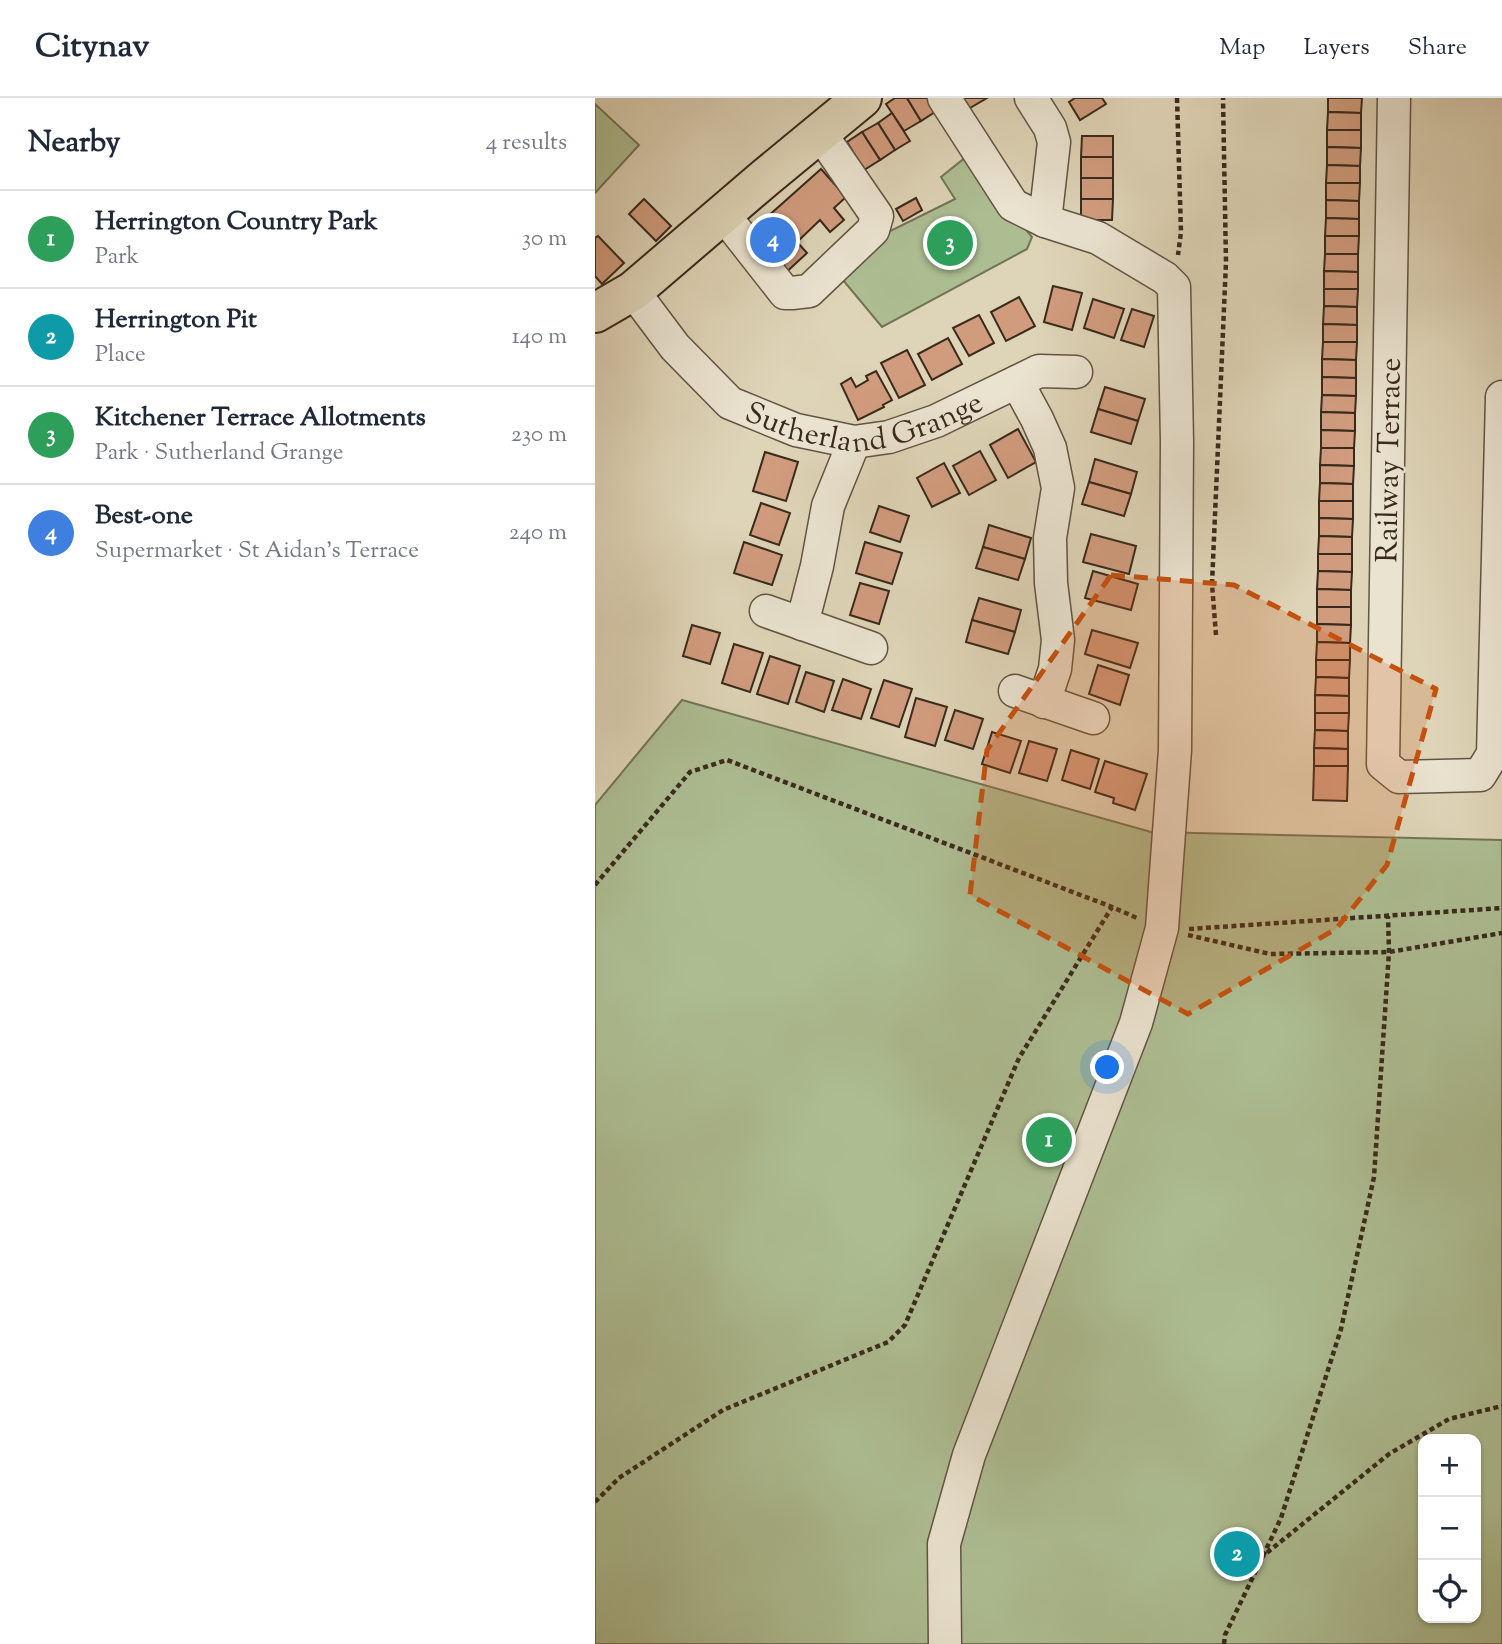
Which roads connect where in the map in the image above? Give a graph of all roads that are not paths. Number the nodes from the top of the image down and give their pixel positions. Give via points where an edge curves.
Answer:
1 (862, 98) edge
2 (944, 98) edge
3 (1031, 98) edge
4 (1394, 98) edge
5 (820, 133) junction
6 (723, 214) junction
7 (1045, 221) junction
8 (633, 291) junction
9 (595, 313) edge
10 (1076, 372) dead end
11 (1017, 382) junction
12 (1502, 397) edge
13 (854, 442) junction
14 (766, 611) dead end
15 (802, 624) junction
16 (871, 648) dead end
17 (1015, 691) dead end
18 (1044, 702) junction
19 (1093, 718) dead end
20 (945, 1644) edge

1 - 5 main road
2 - 7 street via 1013,205
3 - 7 street via 1054,142
4 - 12 street, Railway Terrace via 1383,764 1399,777 1480,775 1493,754
5 - 6 main road
5 - 6 street via 877,216 873,230 809,291 785,293
6 - 8 main road
7 - 20 street via 1098,238 1174,287 1175,750 1165,929 1136,1023 969,1455 944,1544
8 - 9 main road
8 - 13 street, Sutherland Grange via 674,346 730,403 796,430
10 - 11 street, Sutherland Grange via 1039,371
11 - 13 street, Sutherland Grange via 936,421 889,437
11 - 18 street, Sutherland Grange via 1050,448 1058,488 1050,538 1058,640
13 - 15 street via 828,506
14 - 15 street
15 - 16 street
17 - 18 street
18 - 19 street

